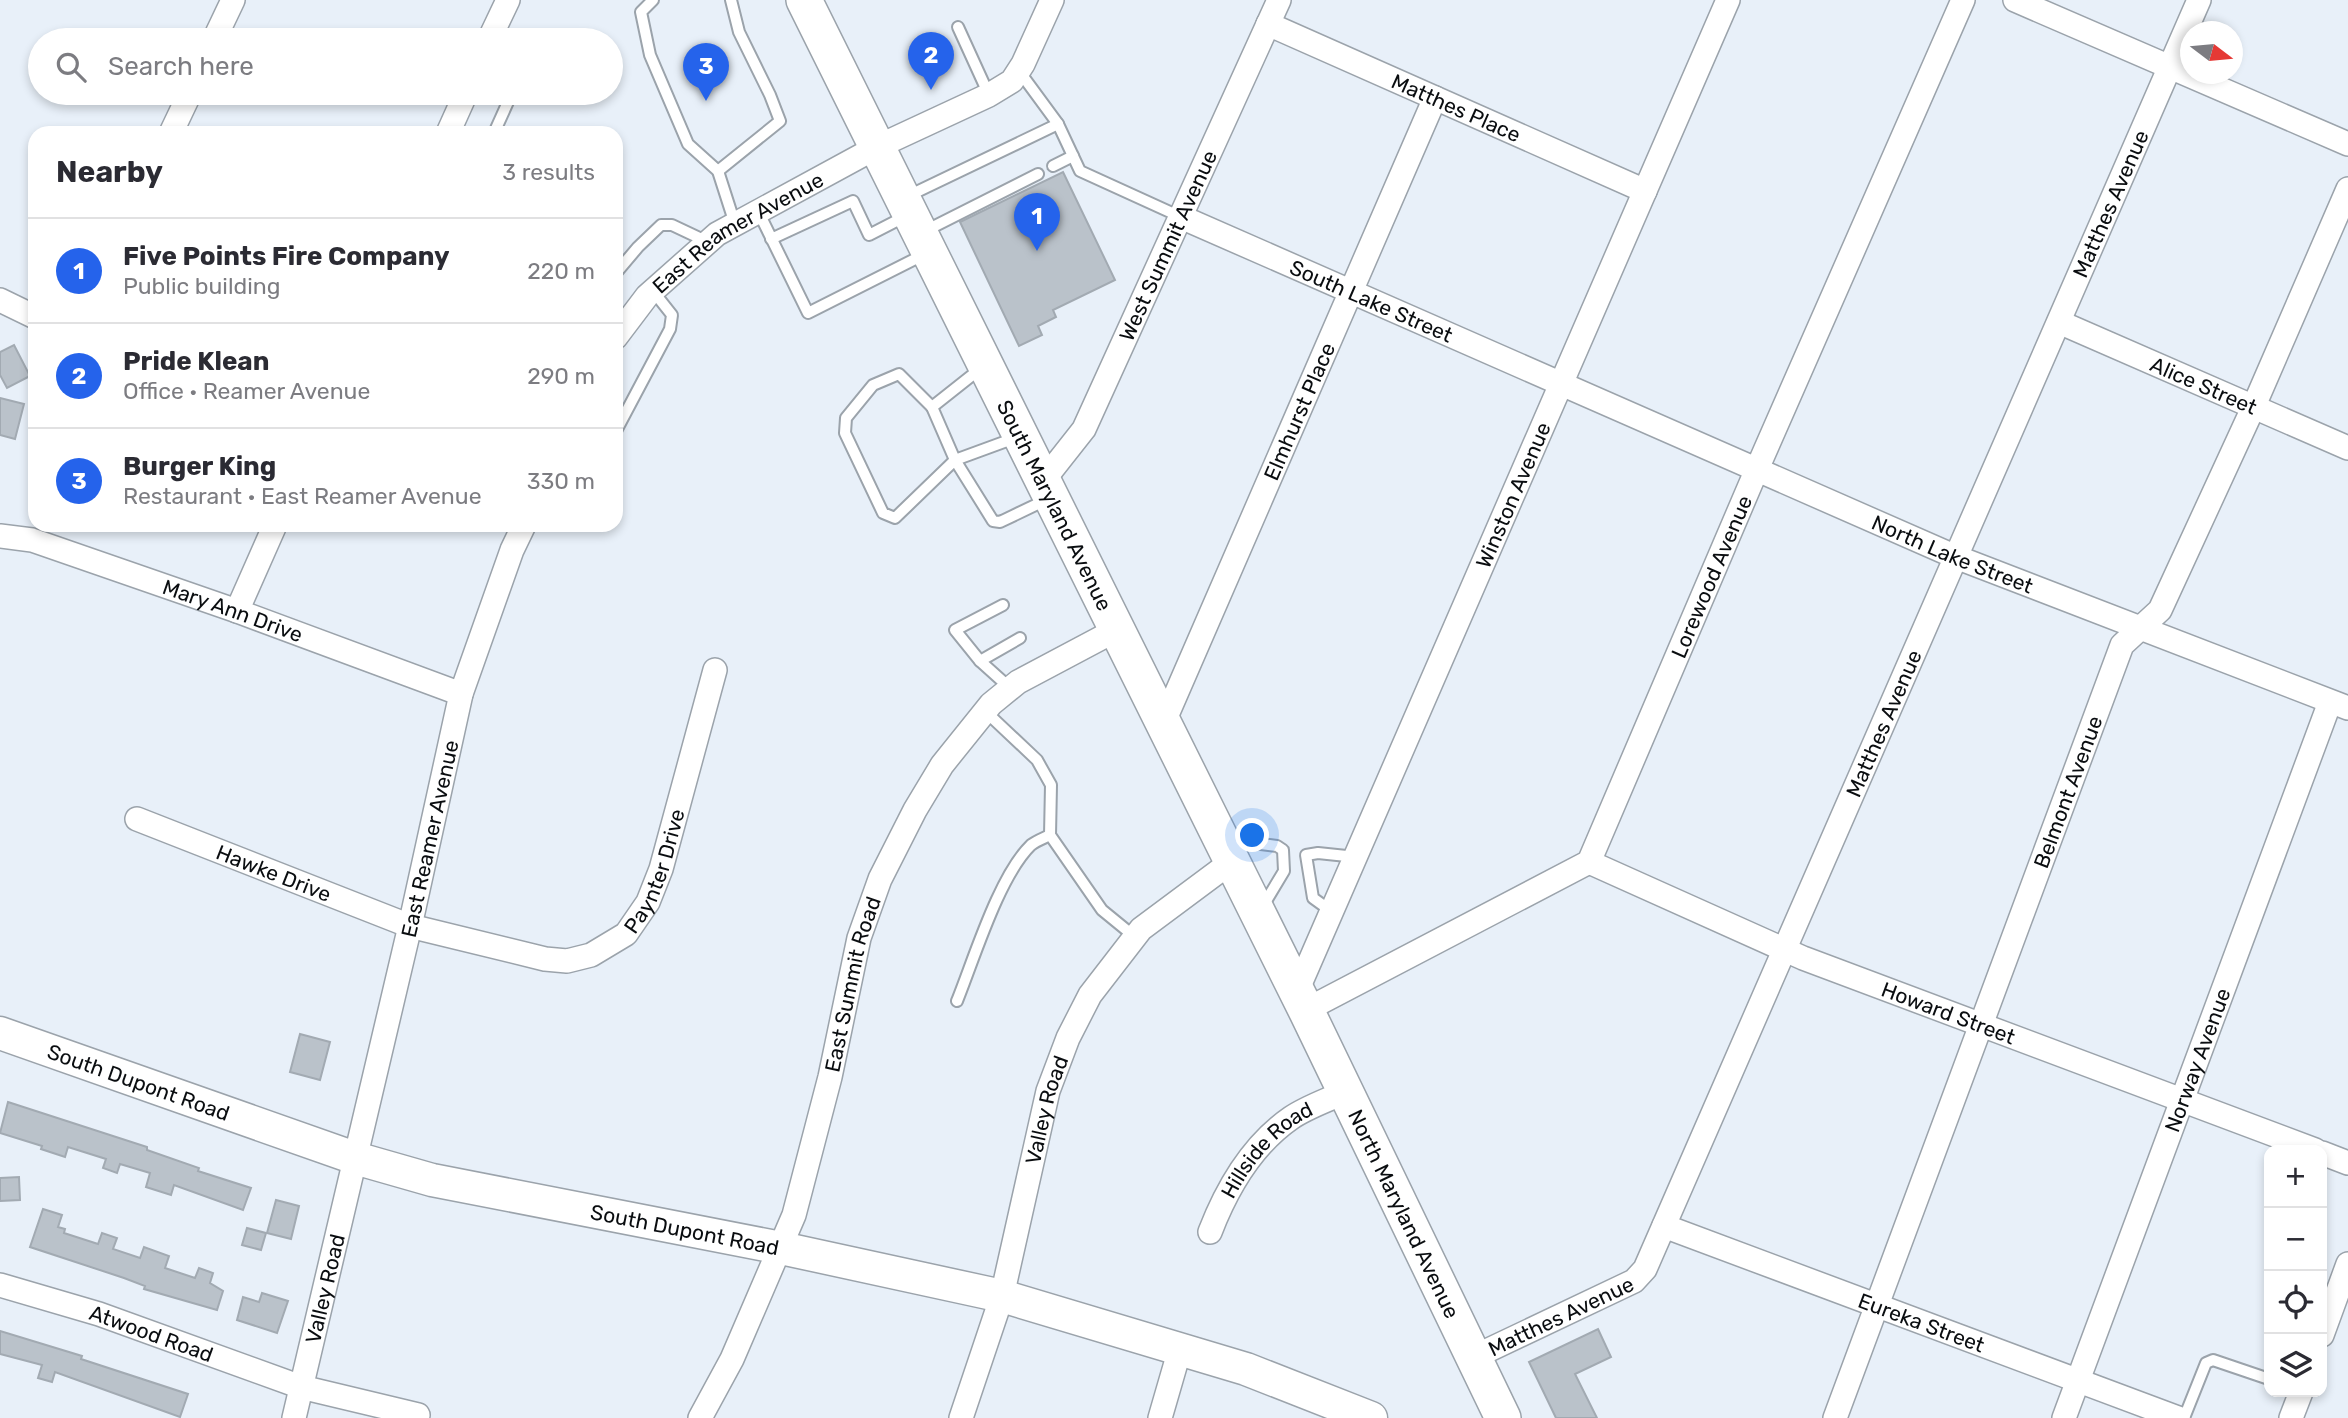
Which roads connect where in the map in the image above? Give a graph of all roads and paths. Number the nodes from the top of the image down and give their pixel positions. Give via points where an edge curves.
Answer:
1 (233, 0) edge
2 (508, 0) edge
3 (653, 0) edge
4 (731, 0) edge
5 (804, 0) edge
6 (1052, 0) edge
7 (1279, 0) edge
8 (1728, 0) edge
9 (1963, 0) edge
10 (2015, 0) edge
11 (2199, 0) edge
12 (1268, 24) junction
13 (958, 27) dead end
14 (220, 28) edge
15 (495, 28) edge
16 (2169, 69) junction
17 (1019, 71) junction
18 (989, 95) junction
19 (1436, 98) junction
20 (184, 105) edge
21 (461, 105) edge
22 (507, 105) edge
23 (1058, 124) junction
24 (174, 126) edge
25 (451, 126) edge
26 (497, 126) edge
27 (2348, 144) edge
28 (877, 147) junction
29 (1073, 156) junction
30 (1053, 166) dead end
31 (718, 172) junction
32 (1038, 174) dead end
33 (2348, 190) edge
34 (1645, 191) junction
35 (758, 211) junction
36 (1181, 217) junction
37 (736, 224) junction
38 (915, 225) junction
39 (771, 239) junction
40 (708, 242) junction
41 (623, 265) edge
42 (653, 291) junction
43 (1351, 291) junction
44 (0, 300) edge
45 (28, 314) edge
46 (2059, 321) junction
47 (623, 328) edge
48 (985, 365) junction
49 (1562, 383) junction
50 (932, 407) junction
51 (2253, 408) junction
52 (623, 418) edge
53 (1020, 436) junction
54 (2348, 448) edge
55 (955, 460) junction
56 (1757, 469) junction
57 (1047, 489) junction
58 (34, 532) edge
59 (272, 532) edge
60 (521, 532) edge
61 (0, 536) edge
62 (1955, 557) junction
63 (1003, 605) dead end
64 (237, 611) junction
65 (2139, 629) junction
66 (1116, 630) junction
67 (1020, 638) dead end
68 (980, 661) junction
69 (715, 670) dead end
70 (1010, 688) junction
71 (461, 694) junction
72 (2339, 705) edge
73 (985, 711) junction
74 (1163, 724) junction
75 (137, 819) dead end
76 (1050, 835) junction
77 (1226, 850) junction
78 (1283, 850) junction
79 (1307, 855) junction
80 (1356, 857) junction
81 (1589, 862) junction
82 (1332, 912) junction
83 (1258, 914) junction
84 (410, 926) junction
85 (1135, 937) junction
86 (1783, 949) junction
87 (957, 1001) dead end
88 (1301, 1001) junction
89 (1982, 1024) junction
90 (0, 1033) edge
91 (1345, 1092) junction
92 (2183, 1100) junction
93 (2302, 1145) edge
94 (2327, 1155) edge
95 (355, 1158) junction
96 (2348, 1163) edge
97 (1664, 1226) junction
98 (1210, 1231) dead end
99 (781, 1248) junction
100 (2348, 1264) edge
101 (0, 1285) edge
102 (1002, 1296) junction
103 (1878, 1306) junction
104 (2322, 1334) edge
105 (1180, 1349) junction
106 (1474, 1357) junction
107 (2264, 1377) edge
108 (2077, 1381) junction
109 (301, 1387) junction
110 (2299, 1397) edge
111 (418, 1415) dead end
112 (294, 1418) edge
113 (701, 1418) edge
114 (961, 1418) edge
115 (1160, 1418) edge
116 (1371, 1418) edge
117 (1503, 1418) edge
118 (1835, 1418) edge
119 (2064, 1418) edge
120 (2178, 1418) edge
121 (2184, 1418) edge
122 (2291, 1418) edge

1 - 14 street
2 - 15 street
3 - 31 lane via 640,12 650,55 688,144
4 - 31 lane via 738,32 780,121
5 - 28 main road, South Maryland Avenue
6 - 17 street
7 - 12 street, West Summit Avenue
8 - 34 street, Winston Avenue
9 - 56 street, Lorewood Avenue
10 - 16 street
11 - 16 street, Matthes Avenue
12 - 19 street, Matthes Place
12 - 36 street, West Summit Avenue
13 - 18 lane
16 - 27 street
16 - 46 street, Matthes Avenue
17 - 18 street, East Reamer Avenue
17 - 23 lane
18 - 28 street, East Reamer Avenue
19 - 34 street, Matthes Place
19 - 43 street, Elmhurst Place
20 - 24 street
21 - 25 street
22 - 26 lane
23 - 29 lane
23 - 38 lane
28 - 35 street, East Reamer Avenue
28 - 38 main road, South Maryland Avenue
29 - 30 lane
29 - 36 lane via 1080,171
31 - 37 lane
32 - 38 lane
33 - 51 street, Belmont Avenue
34 - 49 street, Winston Avenue
35 - 37 street, East Reamer Avenue
35 - 39 lane
36 - 43 street, South Lake Street
36 - 57 street, West Summit Avenue via 1084,429
37 - 40 street, East Reamer Avenue
38 - 39 lane via 869,235 853,201
38 - 39 lane via 808,313
38 - 48 main road, South Maryland Avenue
40 - 41 lane via 662,225
40 - 42 street, East Reamer Avenue
42 - 47 street, East Reamer Avenue
42 - 52 lane via 672,315 670,329
43 - 49 street, South Lake Street
43 - 74 street, Elmhurst Place
44 - 45 street
46 - 51 street, Alice Street
46 - 62 street, Matthes Avenue
48 - 50 lane
48 - 53 main road, South Maryland Avenue
49 - 56 street, North Lake Street
49 - 80 street, Winston Avenue
50 - 55 lane
50 - 55 lane via 899,374 873,385 846,418 845,433 883,513 895,519
51 - 54 street, Alice Street
51 - 65 street, Belmont Avenue via 2160,610
53 - 55 lane
53 - 57 main road, South Maryland Avenue
55 - 57 lane via 993,521 1000,522
56 - 62 street, North Lake Street
56 - 81 street, Lorewood Avenue
57 - 66 main road, South Maryland Avenue
58 - 61 street, Mary Ann Drive
58 - 64 street, Mary Ann Drive
59 - 64 street
60 - 71 street, East Reamer Avenue
62 - 65 street, North Lake Street
62 - 86 street, Matthes Avenue
63 - 68 lane via 955,630
64 - 71 street, Mary Ann Drive
65 - 72 street, North Lake Street
65 - 89 street, Belmont Avenue via 2122,645
66 - 70 street, East Summit Road
66 - 74 main road, South Maryland Avenue
67 - 68 lane
68 - 70 lane
69 - 84 street, Paynter Drive via 662,869 648,902 625,934 591,956 567,961
70 - 73 street, East Summit Road
71 - 84 street, East Reamer Avenue
72 - 92 street, Norway Avenue
73 - 76 lane via 1037,760 1051,785
73 - 99 street, East Summit Road via 942,765 880,879 859,938 830,1077
74 - 77 main road, South Maryland Avenue
75 - 84 street, Hawke Drive
76 - 85 lane via 1102,910
76 - 87 lane via 1032,844 1013,871
77 - 78 lane via 1277,846
77 - 83 main road, South Maryland Avenue
77 - 85 street, Valley Road
78 - 79 lane
78 - 83 lane via 1284,871
79 - 80 lane
79 - 82 lane via 1313,898
80 - 82 street, Winston Avenue
81 - 86 street, Howard Street
81 - 88 street
82 - 88 street, Winston Avenue
83 - 88 main road, South Maryland Avenue
84 - 95 street, East Reamer Avenue
85 - 102 street, Valley Road via 1090,995 1048,1091
86 - 89 street, Howard Street
86 - 97 street, Matthes Avenue
88 - 91 main road, North Maryland Avenue
89 - 92 street, Howard Street
89 - 103 street, Belmont Avenue
90 - 95 street, South Dupont Road
91 - 98 street, Hillside Road via 1293,1117 1265,1140 1237,1176
91 - 106 main road, North Maryland Avenue
92 - 93 street, Howard Street
92 - 108 street, Norway Avenue
94 - 96 street
95 - 99 street, South Dupont Road via 432,1180
95 - 109 street, Valley Road
97 - 103 street, Eureka Street
97 - 106 street, Matthes Avenue via 1645,1269 1634,1281
99 - 102 street, South Dupont Road
99 - 113 street, East Summit Road
100 - 104 street
101 - 109 street, Atwood Road via 99,1314
102 - 105 street, South Dupont Road
102 - 114 street, Valley Road
103 - 108 street, Eureka Street
103 - 118 street, Belmont Avenue
105 - 115 street
105 - 116 street, South Dupont Road via 1246,1369
106 - 117 main road, North Maryland Avenue
107 - 121 lane via 2213,1360 2206,1363
108 - 119 street, Norway Avenue
108 - 120 street, Eureka Street
109 - 111 street, Atwood Road
109 - 112 street, Valley Road
110 - 122 street

